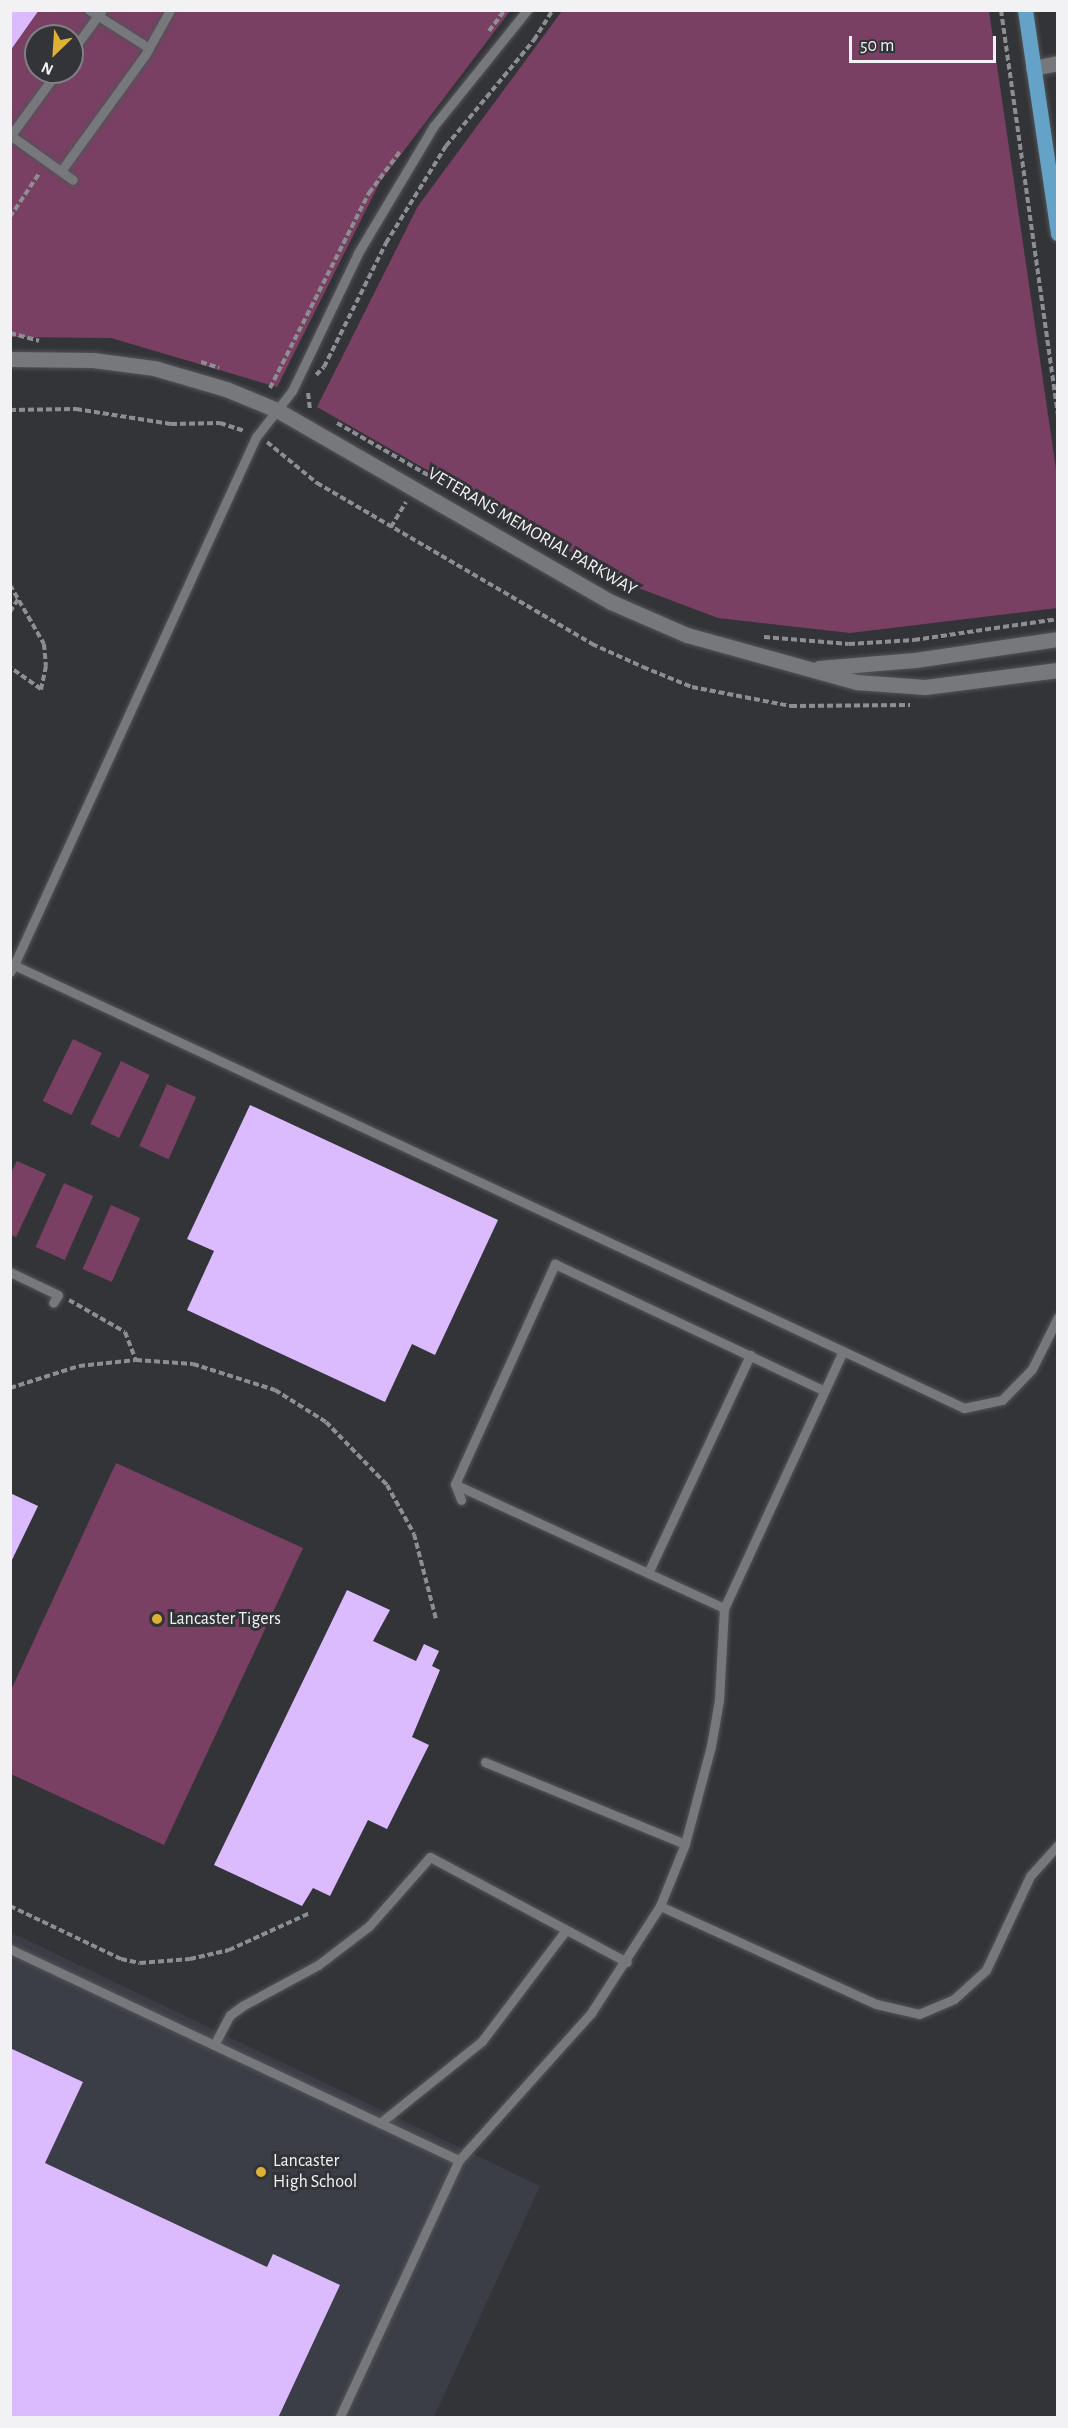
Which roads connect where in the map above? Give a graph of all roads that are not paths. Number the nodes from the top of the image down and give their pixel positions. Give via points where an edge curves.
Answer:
1 (88, 10) edge
2 (170, 10) edge
3 (527, 10) edge
4 (1025, 10) edge
5 (99, 14) edge
6 (84, 35) edge
7 (149, 48) junction
8 (1058, 63) edge
9 (1034, 68) junction
10 (48, 84) edge
11 (11, 135) edge
12 (62, 171) junction
13 (73, 180) dead end
14 (1058, 234) edge
15 (10, 359) edge
16 (277, 410) junction
17 (1058, 639) edge
18 (816, 669) junction
19 (1058, 670) edge
20 (12, 968) edge
21 (10, 1272) edge
22 (55, 1299) road end
23 (1058, 1317) edge
24 (843, 1351) junction
25 (750, 1355) junction
26 (823, 1390) junction
27 (455, 1484) junction
28 (462, 1500) dead end
29 (648, 1573) junction
30 (724, 1608) junction
31 (485, 1762) dead end
32 (685, 1844) junction
33 (1058, 1845) edge
34 (660, 1906) junction
35 (566, 1930) junction
36 (10, 1949) edge
37 (627, 1962) junction
38 (214, 2045) junction
39 (380, 2123) junction
40 (459, 2160) junction
41 (339, 2418) edge

1 - 5 lane
2 - 7 lane
3 - 16 lane via 433,127 358,253 292,391
4 - 9 main road
5 - 6 lane
5 - 7 lane
7 - 12 lane
8 - 9 street
9 - 14 main road
10 - 11 lane
11 - 12 lane
12 - 13 lane
15 - 16 street, VETERANS MEMORIAL PARKWAY via 93,360 154,368 226,389
16 - 18 street, VETERANS MEMORIAL PARKWAY via 611,602 687,636
16 - 20 lane via 256,437
17 - 18 street, VETERANS MEMORIAL PARKWAY via 915,660
18 - 19 street, VETERANS MEMORIAL PARKWAY via 856,682 925,687
20 - 24 lane
21 - 22 lane
23 - 24 lane via 1032,1369 1002,1400 964,1408
24 - 26 lane
25 - 26 lane
25 - 27 lane via 555,1263
25 - 29 lane
26 - 30 lane
27 - 28 lane
27 - 29 lane
29 - 30 lane
30 - 32 lane via 713,1734
31 - 32 lane
32 - 34 lane
33 - 34 lane via 1030,1876 986,1970 954,1999 919,2013 876,2004
34 - 37 lane
35 - 37 lane
35 - 38 lane via 430,1857 361,1933 318,1965 230,2015
35 - 39 lane via 482,2042
36 - 38 lane
37 - 40 lane via 591,2013
38 - 39 lane
39 - 40 lane
40 - 41 lane

